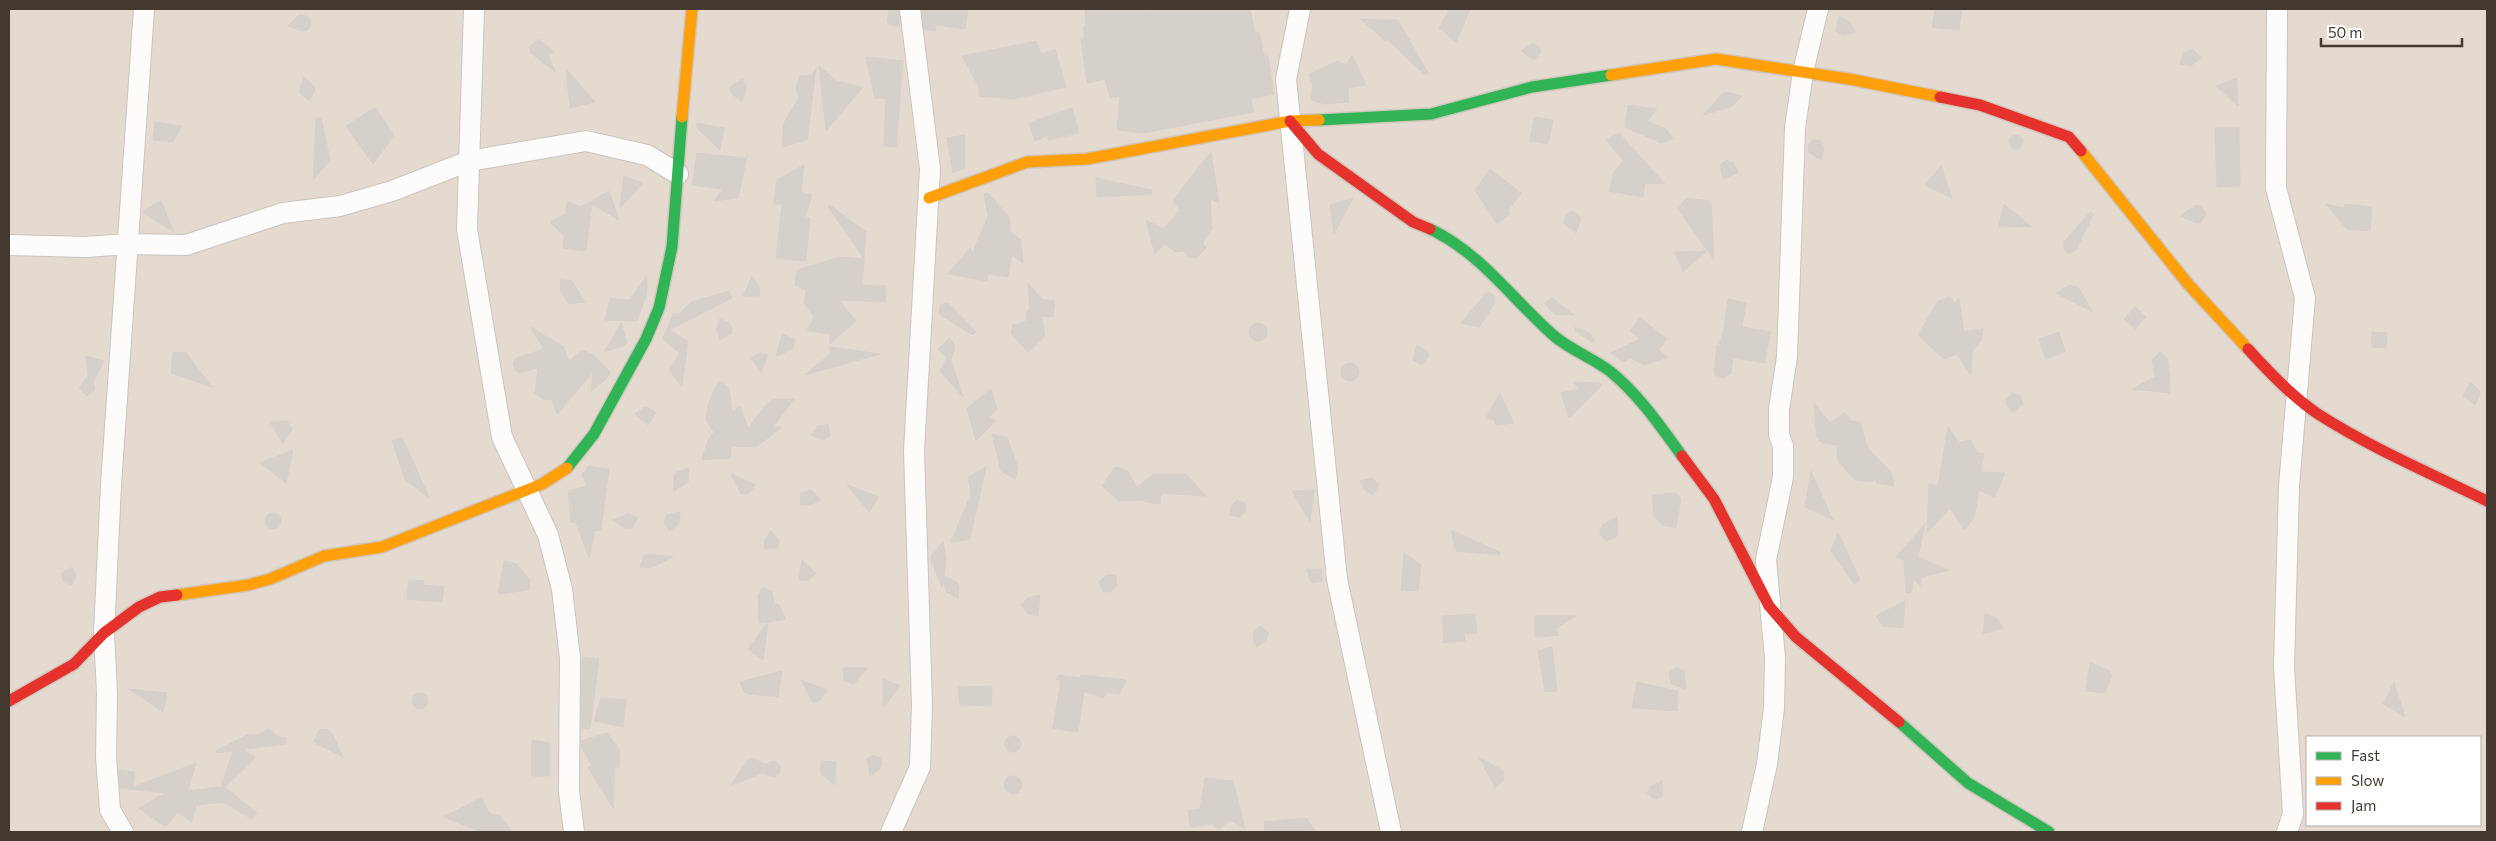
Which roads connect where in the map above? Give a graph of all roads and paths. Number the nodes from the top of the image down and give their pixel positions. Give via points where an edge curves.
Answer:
1 (144, 9) edge
2 (474, 9) edge
3 (692, 9) edge
4 (910, 9) edge
5 (1300, 9) edge
6 (1818, 9) edge
7 (2277, 9) edge
8 (1804, 72) junction
9 (1290, 121) junction
10 (469, 161) junction
11 (678, 174) junction
12 (929, 198) junction
13 (128, 244) junction
14 (9, 245) edge
15 (2298, 397) junction
16 (526, 489) junction
17 (2487, 501) edge
18 (1770, 606) junction
19 (104, 633) junction
20 (9, 701) edge
21 (123, 832) edge
22 (574, 832) edge
23 (891, 832) edge
24 (1391, 832) edge
25 (1752, 832) edge
26 (2048, 832) edge
27 (2287, 832) edge

1 - 13 street
2 - 10 street
3 - 11 street
4 - 12 street via 930,169
5 - 9 street via 1286,79
6 - 8 street
7 - 15 street via 2276,188 2305,298
8 - 9 street via 1716,59 1532,86 1431,114
8 - 15 street via 1980,105 2070,137 2188,284 2263,366
8 - 18 street via 1795,128 1787,357 1780,408 1783,477 1766,560
9 - 12 street via 1087,159 1027,162
9 - 18 street via 1318,154 1413,222 1451,239 1495,275 1554,336 1611,372 1651,414 1714,499
9 - 24 street via 1337,579
10 - 11 street via 586,141 647,155
10 - 13 street via 392,191 340,206 283,213 186,245
10 - 16 street via 467,229 500,428
11 - 16 street via 667,276 659,308 646,339 594,434 568,467 542,484
12 - 23 street via 914,451 922,704 920,767
13 - 14 street via 86,247
13 - 19 street
15 - 17 street via 2316,413 2384,451
15 - 27 street via 2289,486 2284,667 2293,814
16 - 19 street via 434,529 382,547 324,556 248,585 160,597 139,607
16 - 22 street via 548,535 562,589 570,658 569,791
18 - 25 street via 1775,658 1774,708 1767,764
18 - 26 street via 1796,637 1968,783
19 - 20 street via 74,664
19 - 21 street via 110,810

